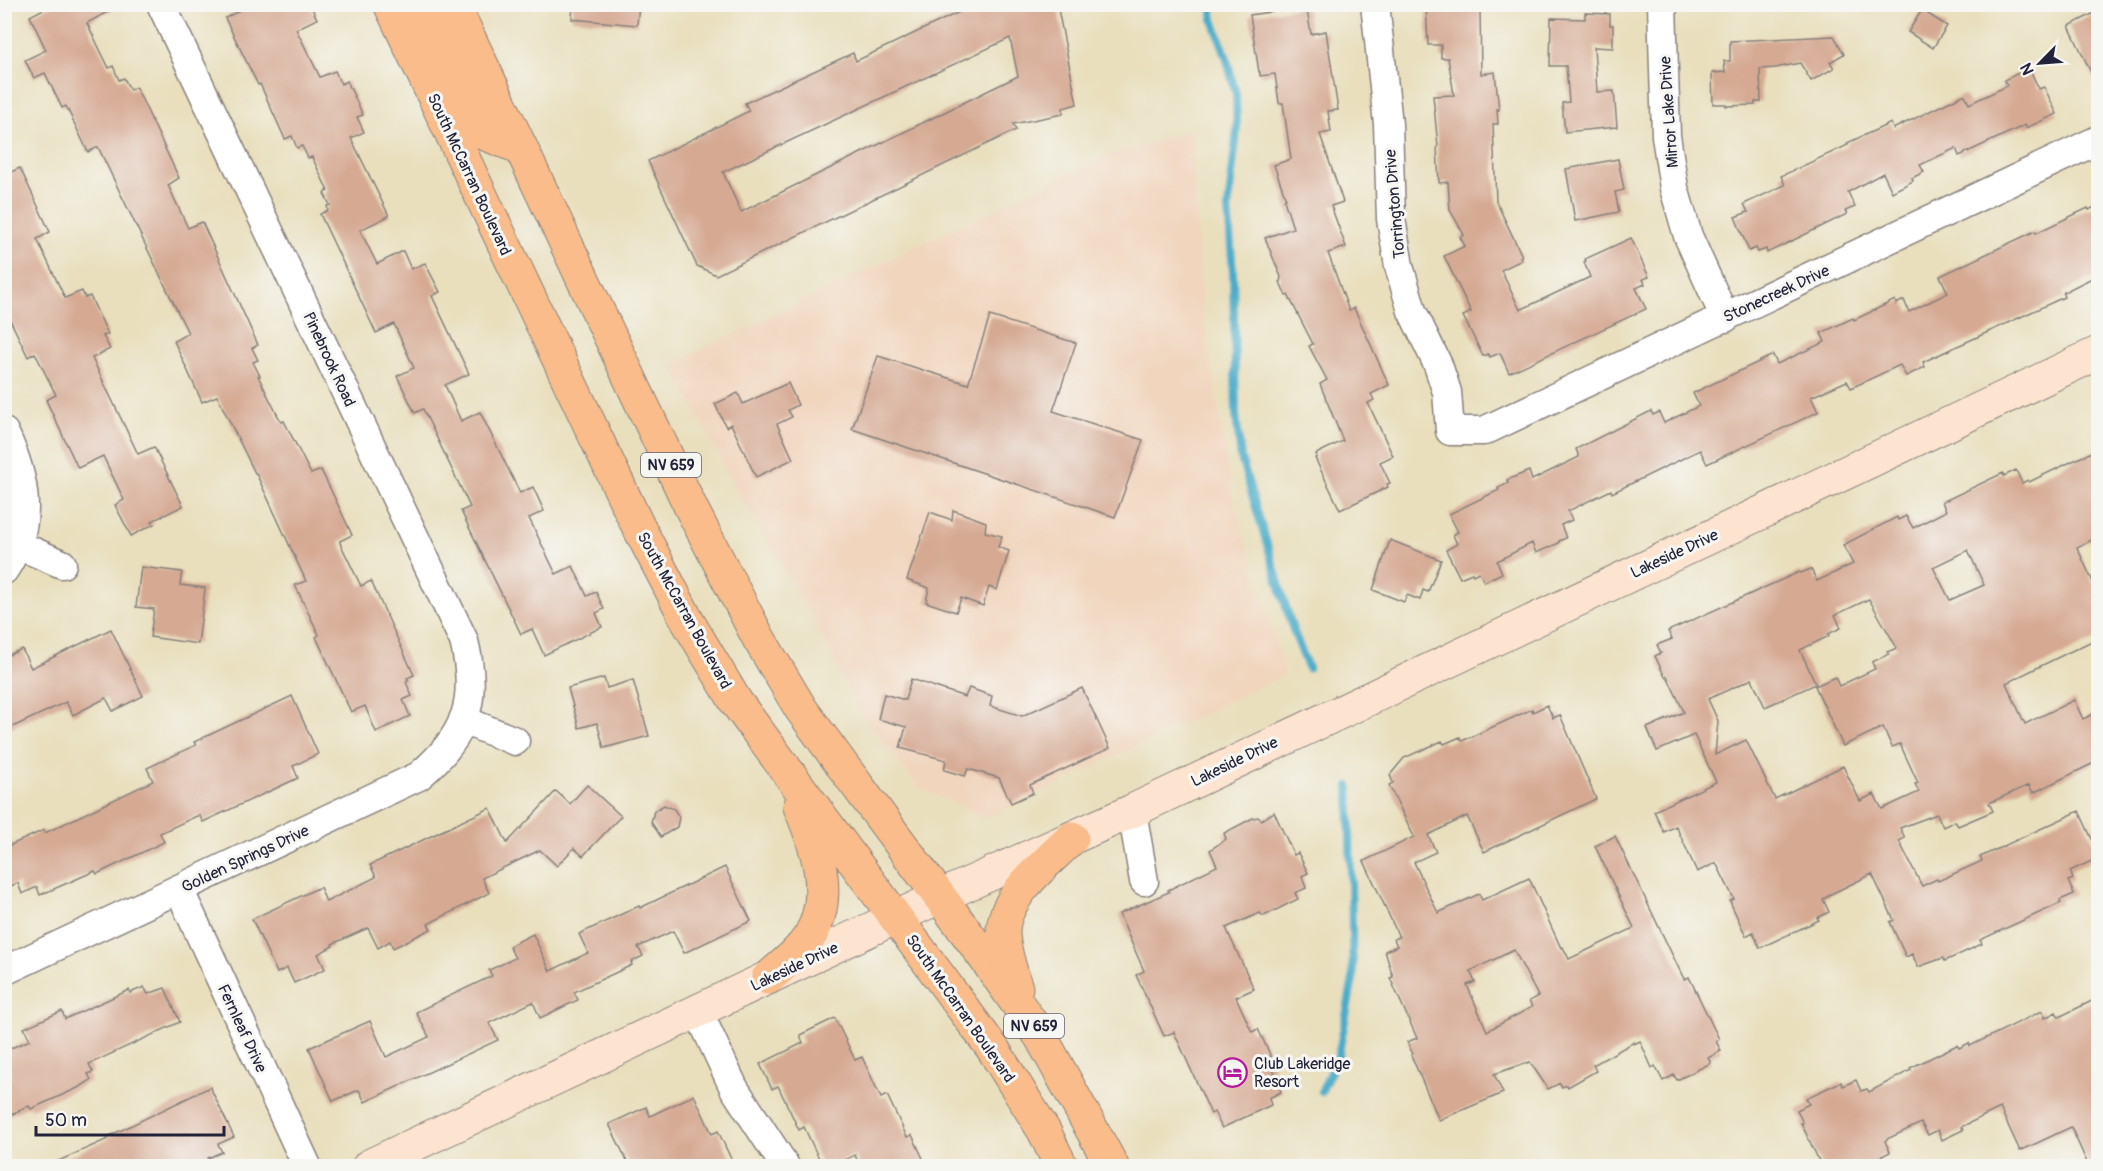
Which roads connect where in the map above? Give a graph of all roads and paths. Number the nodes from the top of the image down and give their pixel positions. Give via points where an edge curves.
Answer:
1 (161, 4) edge
2 (390, 4) edge
3 (417, 4) edge
4 (453, 4) edge
5 (1375, 4) edge
6 (1662, 4) edge
7 (2098, 140) edge
8 (521, 148) junction
9 (1725, 318) junction
10 (2098, 353) edge
11 (1450, 431) joint
12 (4, 432) edge
13 (18, 545) junction
14 (62, 564) dead end
15 (4, 570) edge
16 (464, 720) junction
17 (515, 741) dead end
18 (783, 766) junction
19 (1132, 810) junction
20 (1072, 838) junction
21 (1144, 881) dead end
22 (179, 889) junction
23 (939, 897) junction
24 (897, 917) junction
25 (4, 971) edge
26 (768, 978) junction
27 (1021, 1008) junction
28 (698, 1011) junction
29 (307, 1167) edge
30 (369, 1167) edge
31 (785, 1167) edge
32 (1061, 1167) edge
33 (1112, 1167) edge

1 - 16 street, Pinebrook Road via 464,641 470,667
2 - 18 main road, South McCarran Boulevard / NV 659 via 641,532 736,702
3 - 8 main road via 480,132
4 - 8 main road, NV 659
5 - 11 street, Torrington Drive via 1399,266 1412,311 1447,392
6 - 9 street, Mirror Lake Drive via 1666,136 1674,188 1688,236
7 - 9 street, Stonecreek Drive
8 - 23 main road, NV 659 via 686,497 759,639 801,709
9 - 11 street, Stonecreek Drive via 1484,431
10 - 19 street, Lakeside Drive
12 - 13 street via 24,484 24,516
13 - 14 street
13 - 15 street
16 - 17 street
16 - 22 street, Golden Springs Drive via 440,758 419,776
18 - 24 main road, South McCarran Boulevard / NV 659
18 - 26 main road via 821,867 822,892 819,915 810,935
19 - 20 street, Lakeside Drive
19 - 21 street
20 - 23 street, Lakeside Drive
20 - 27 main road via 1018,892 1007,914 1003,933
22 - 25 street, Golden Springs Drive
22 - 29 street, Fernleaf Drive
23 - 24 street, Lakeside Drive
23 - 27 main road, NV 659
24 - 26 street, Lakeside Drive
24 - 32 main road, South McCarran Boulevard / NV 659 via 993,1049 1044,1131
26 - 28 street, Lakeside Drive
27 - 33 main road, NV 659
28 - 30 street, Lakeside Drive
28 - 31 street via 734,1088

